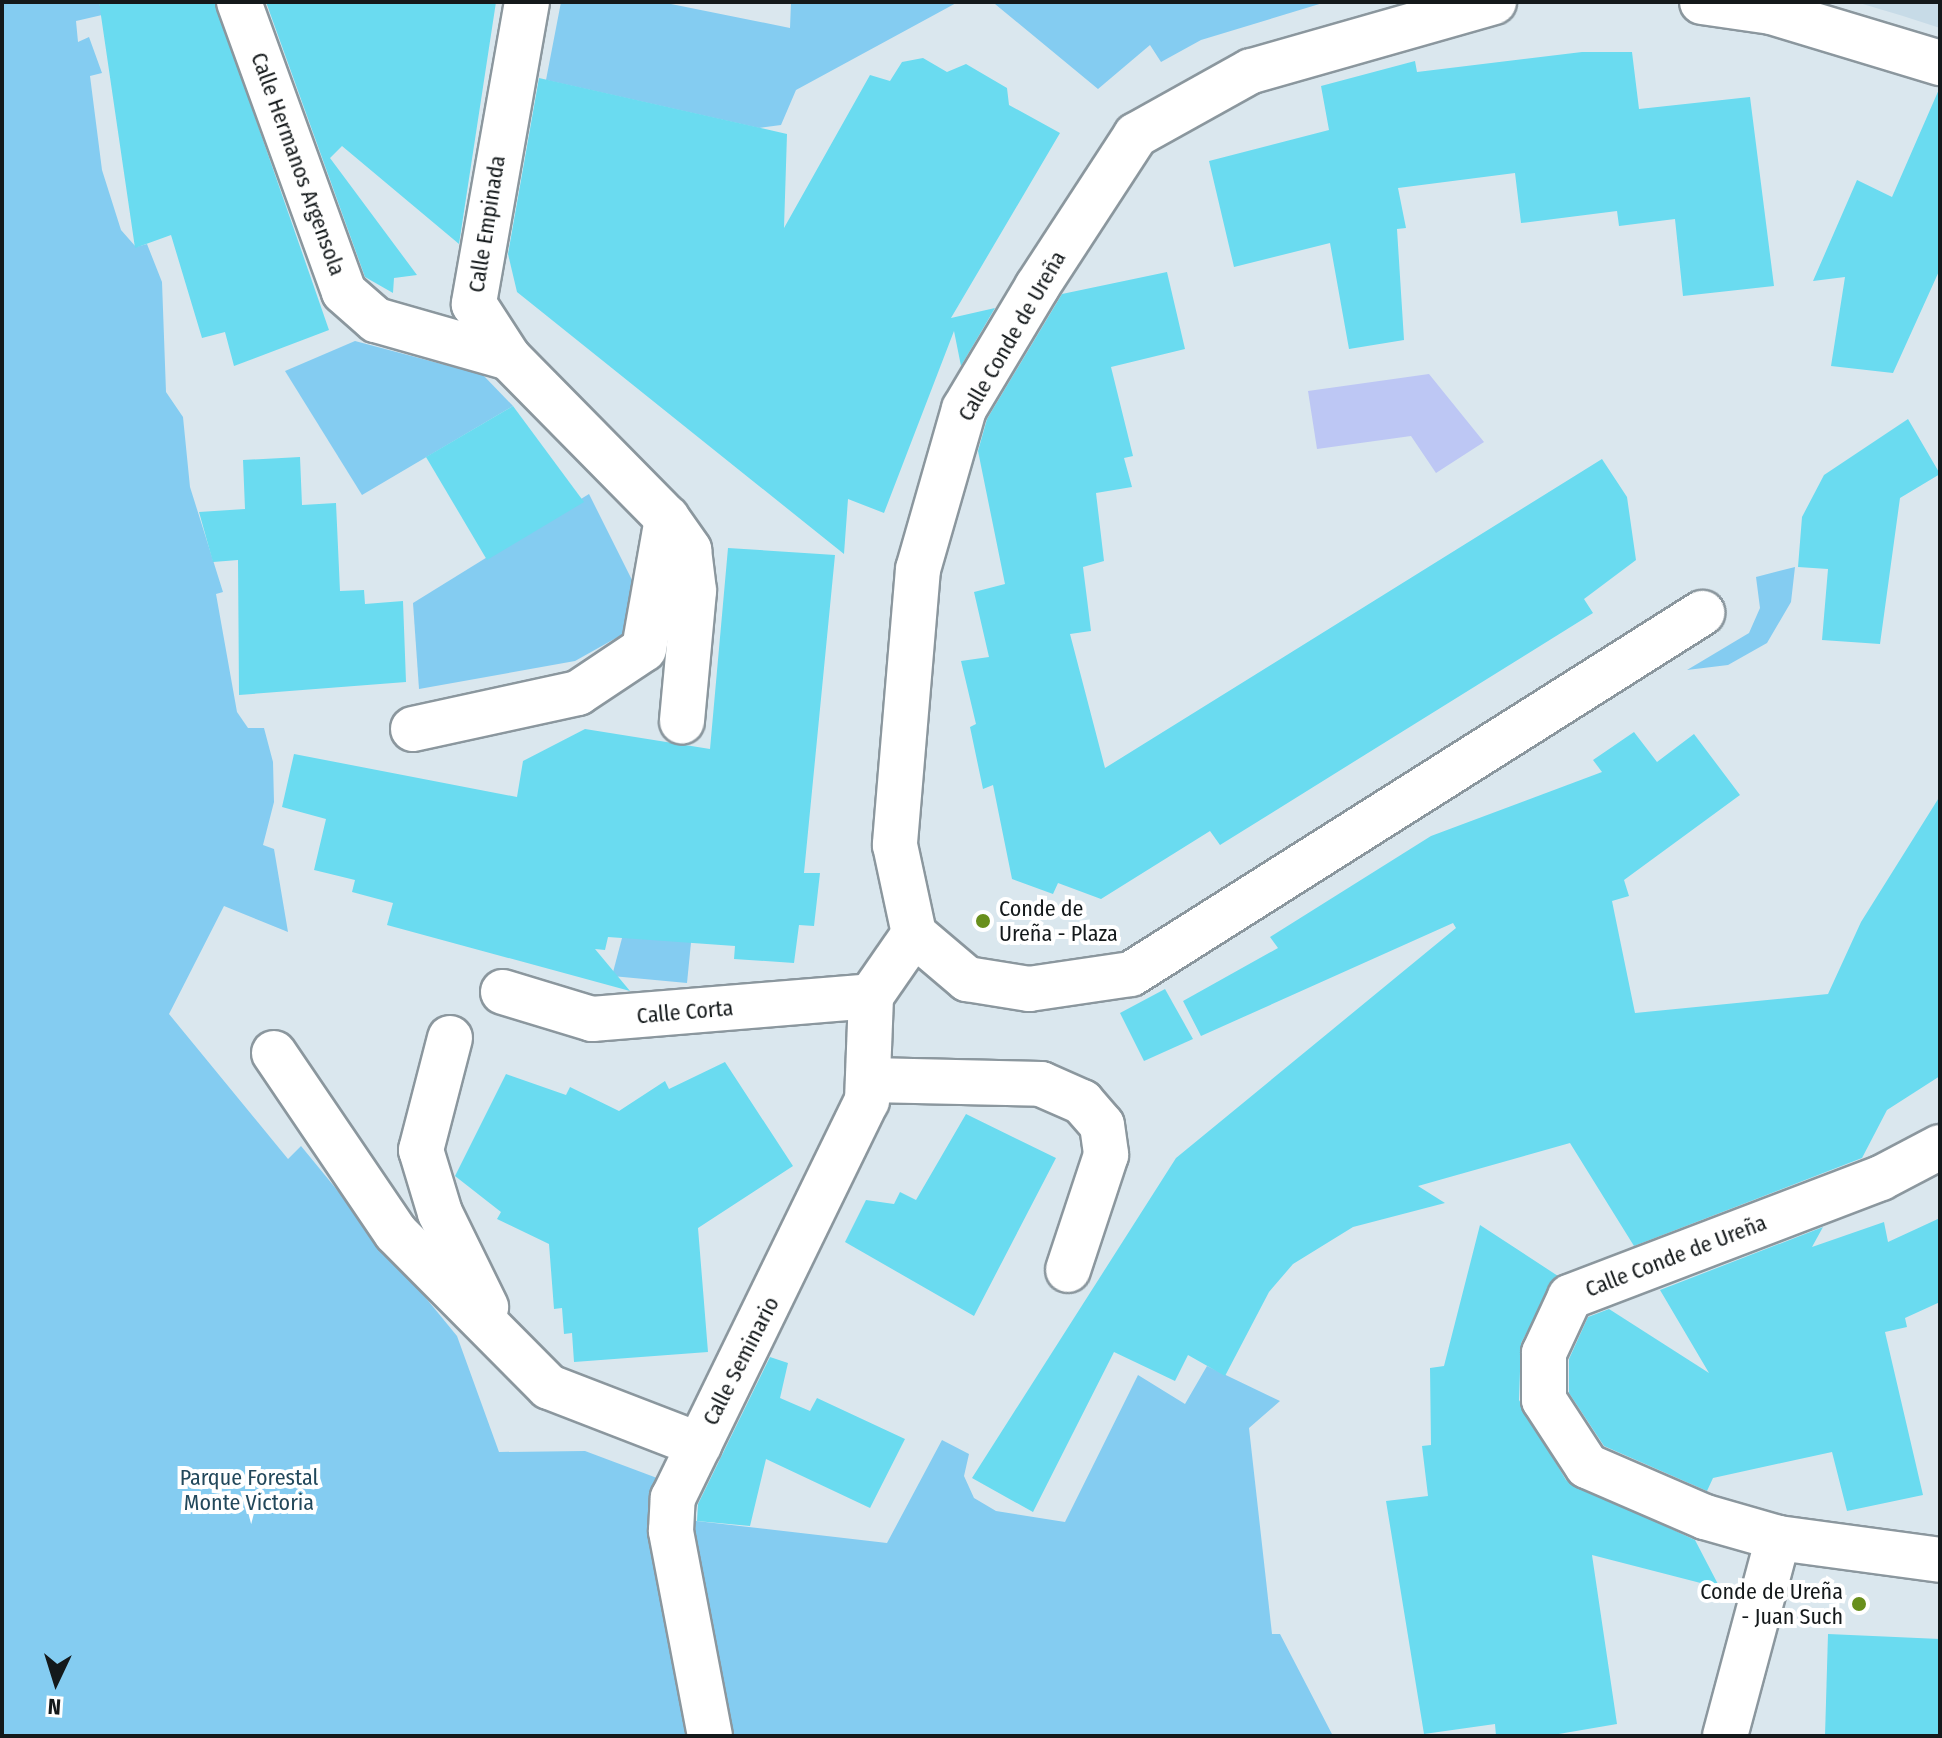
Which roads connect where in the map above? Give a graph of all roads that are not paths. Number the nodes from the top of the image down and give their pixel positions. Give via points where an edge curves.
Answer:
1 (239, 2) edge
2 (527, 2) edge
3 (1494, 2) edge
4 (1702, 2) edge
5 (1940, 63) edge
6 (509, 358) junction
7 (667, 518) junction
8 (1702, 613) dead end
9 (682, 721) dead end
10 (413, 729) dead end
11 (914, 934) junction
12 (503, 992) dead end
13 (871, 996) junction
14 (450, 1038) dead end
15 (274, 1053) dead end
16 (870, 1080) junction
17 (1940, 1147) edge
18 (1068, 1270) dead end
19 (504, 1342) junction
20 (699, 1445) junction
21 (1778, 1538) junction
22 (1940, 1560) edge
23 (710, 1736) edge
24 (1725, 1736) edge

1 - 6 street, Calle Hermanos Argensola via 344,292 376,320
2 - 6 street, Calle Empinada via 474,304
3 - 11 street, Calle Conde de Ureña via 1251,71 1136,135 1037,287 964,409 918,569 895,845
4 - 5 street via 1771,12
6 - 7 street, Calle Empinada
7 - 9 street, Calle Empinada via 689,550 694,591
7 - 10 street via 644,649 578,693
8 - 11 street via 1131,974 1029,989 967,979
11 - 13 street
12 - 13 street, Calle Corta via 592,1019
13 - 16 street, Calle Seminario
14 - 19 street via 421,1150 440,1213
15 - 19 street via 396,1233
16 - 18 street via 1041,1084 1082,1102 1102,1125 1106,1155
16 - 20 street, Calle Seminario via 819,1207
17 - 21 street, Calle Conde de Ureña via 1881,1178 1570,1297 1544,1353 1544,1400 1587,1466 1705,1517
19 - 20 street via 549,1387
20 - 23 street, Calle Seminario via 673,1498 671,1531
21 - 22 street, Calle Conde de Ureña
21 - 24 street

